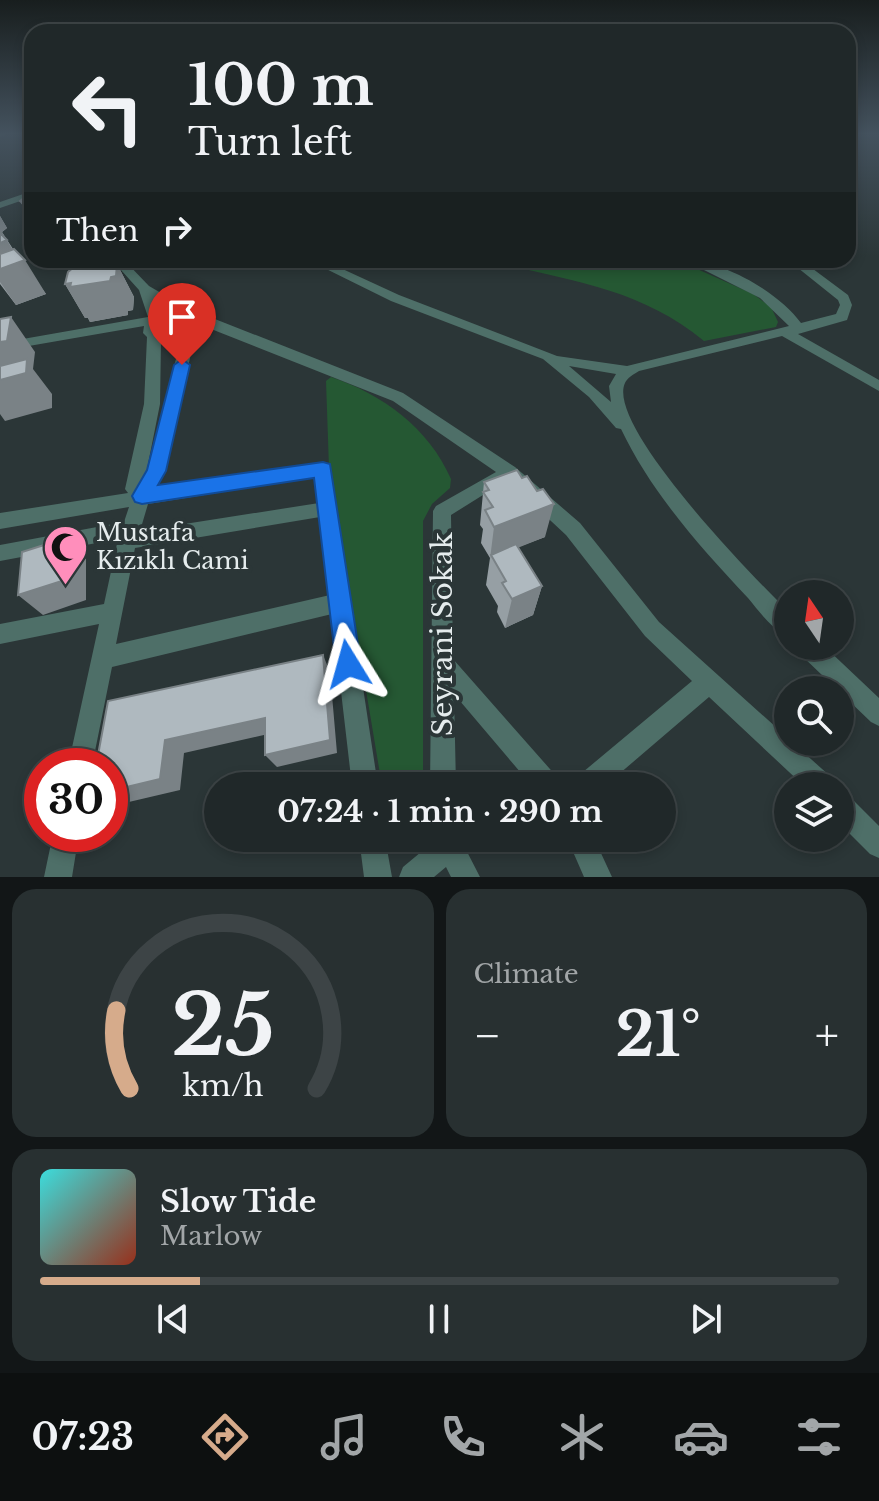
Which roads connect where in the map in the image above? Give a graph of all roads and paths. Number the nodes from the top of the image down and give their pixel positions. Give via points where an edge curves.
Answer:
1 (24, 197) edge
2 (0, 205) edge
3 (125, 268) edge
4 (331, 268) edge
5 (707, 268) edge
6 (805, 268) edge
7 (145, 289) junction
8 (190, 321) junction
9 (154, 328) junction
10 (793, 331) junction
11 (0, 347) edge
12 (548, 356) junction
13 (629, 371) junction
14 (879, 386) edge
15 (630, 435) junction
16 (509, 472) junction
17 (142, 496) junction
18 (326, 509) junction
19 (0, 521) edge
20 (129, 535) junction
21 (0, 553) edge
22 (340, 602) junction
23 (774, 611) edge
24 (111, 612) junction
25 (0, 634) edge
26 (102, 658) junction
27 (823, 660) edge
28 (442, 663) junction
29 (709, 682) junction
30 (879, 714) edge
31 (84, 748) edge
32 (363, 772) edge
33 (443, 772) edge
34 (536, 772) edge
35 (603, 772) edge
36 (807, 772) edge
37 (854, 819) edge
38 (879, 845) edge
39 (63, 852) edge
40 (374, 852) edge
41 (437, 852) edge
42 (452, 852) edge
43 (586, 852) edge
44 (58, 877) edge
45 (378, 877) edge
46 (413, 877) edge
47 (466, 877) edge
48 (598, 877) edge

1 - 2 street
3 - 7 street
4 - 12 street
5 - 10 street via 765,296 785,311
6 - 10 street via 846,305 842,317
7 - 8 street
7 - 9 street
8 - 9 street
8 - 9 street via 174,338
8 - 16 street via 398,397
8 - 17 street via 156,471
9 - 11 street
9 - 17 street via 152,404 134,489
10 - 13 street
10 - 14 street
12 - 13 street
12 - 15 street via 594,393
13 - 15 street via 618,381 616,392
15 - 23 street via 706,537
16 - 28 street, Seyrani Sokak via 442,511
16 - 29 street via 573,529 652,629
17 - 18 street via 323,469
17 - 19 street
17 - 20 street
18 - 20 street
18 - 22 street
20 - 21 street
20 - 24 street
22 - 26 street
22 - 32 street
24 - 25 street
24 - 26 street
26 - 31 street
27 - 30 street
28 - 33 street, Seyrani Sokak
28 - 34 street
29 - 35 street
29 - 36 street
37 - 38 street
39 - 44 street
40 - 45 street
41 - 46 street
42 - 47 street
43 - 48 street

